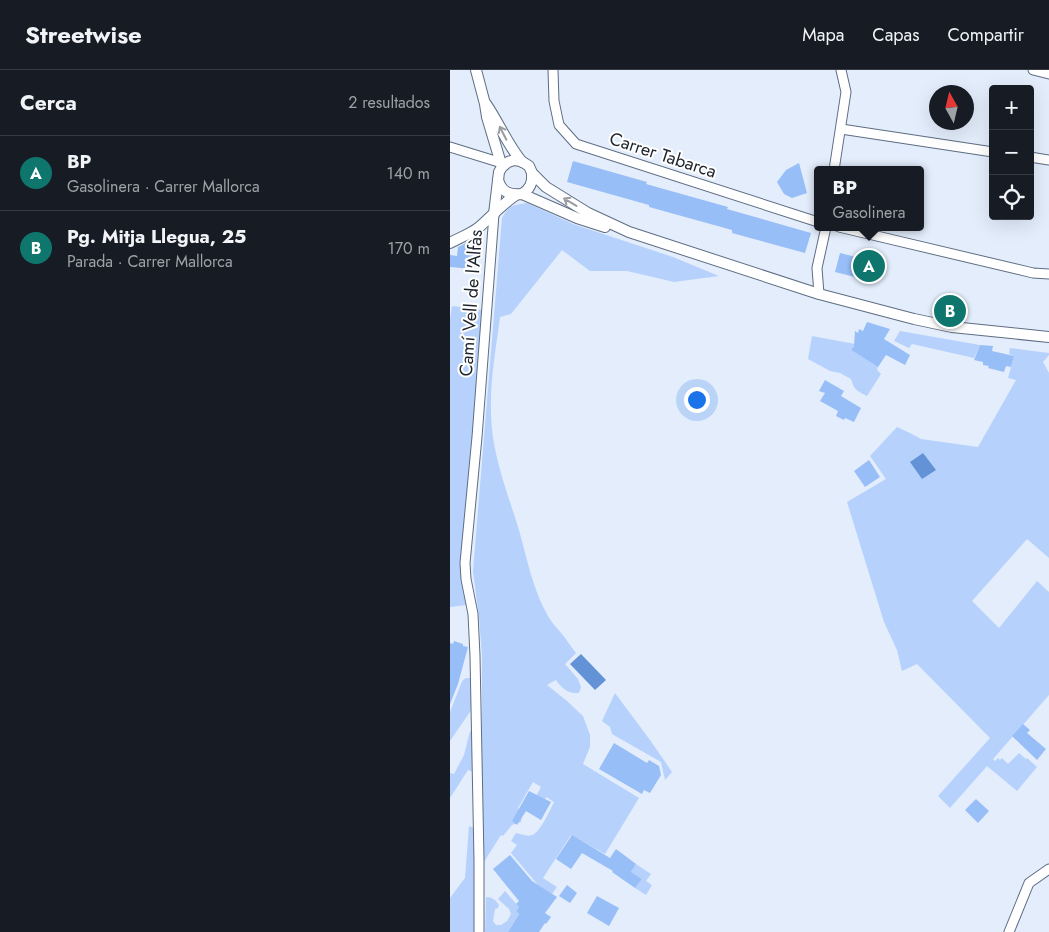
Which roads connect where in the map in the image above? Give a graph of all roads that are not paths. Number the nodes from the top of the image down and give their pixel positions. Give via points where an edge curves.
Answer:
1 (476, 70) edge
2 (553, 70) edge
3 (842, 70) edge
4 (1033, 70) edge
5 (1049, 74) edge
6 (486, 104) junction
7 (841, 129) junction
8 (450, 147) edge
9 (989, 151) edge
10 (1034, 158) edge
11 (1049, 160) edge
12 (522, 162) junction
13 (503, 164) junction
14 (835, 166) edge
15 (532, 173) junction
16 (498, 180) junction
17 (519, 194) junction
18 (494, 214) junction
19 (814, 221) edge
20 (825, 231) edge
21 (856, 231) edge
22 (629, 232) junction
23 (450, 243) edge
24 (1049, 274) edge
25 (819, 294) junction
26 (983, 331) junction
27 (1049, 337) edge
28 (1049, 344) edge
29 (1049, 869) edge
30 (479, 932) edge
31 (1009, 932) edge

1 - 6 street
2 - 19 street, Carrer Tabarca via 559,125 576,144
3 - 7 street via 846,92
4 - 5 street
12 -> 6 street
6 - 13 street via 487,117
7 - 9 street
7 - 14 street
8 - 13 street
10 - 11 street
12 - 13 street via 514,160
12 - 15 street
13 - 16 street
15 - 17 street via 531,186
22 -> 15 street via 568,201
16 - 17 street via 505,192
16 - 18 street
17 - 18 street
17 - 22 street via 577,218
18 - 23 street via 475,230
18 - 30 street, Camí Vell de l'Alfàs via 465,564 473,614 475,656
20 - 25 street via 817,268
21 - 24 street via 1033,274
22 - 25 street
25 - 26 street via 914,319
26 - 27 street
26 - 28 street
29 - 31 street via 1029,883

